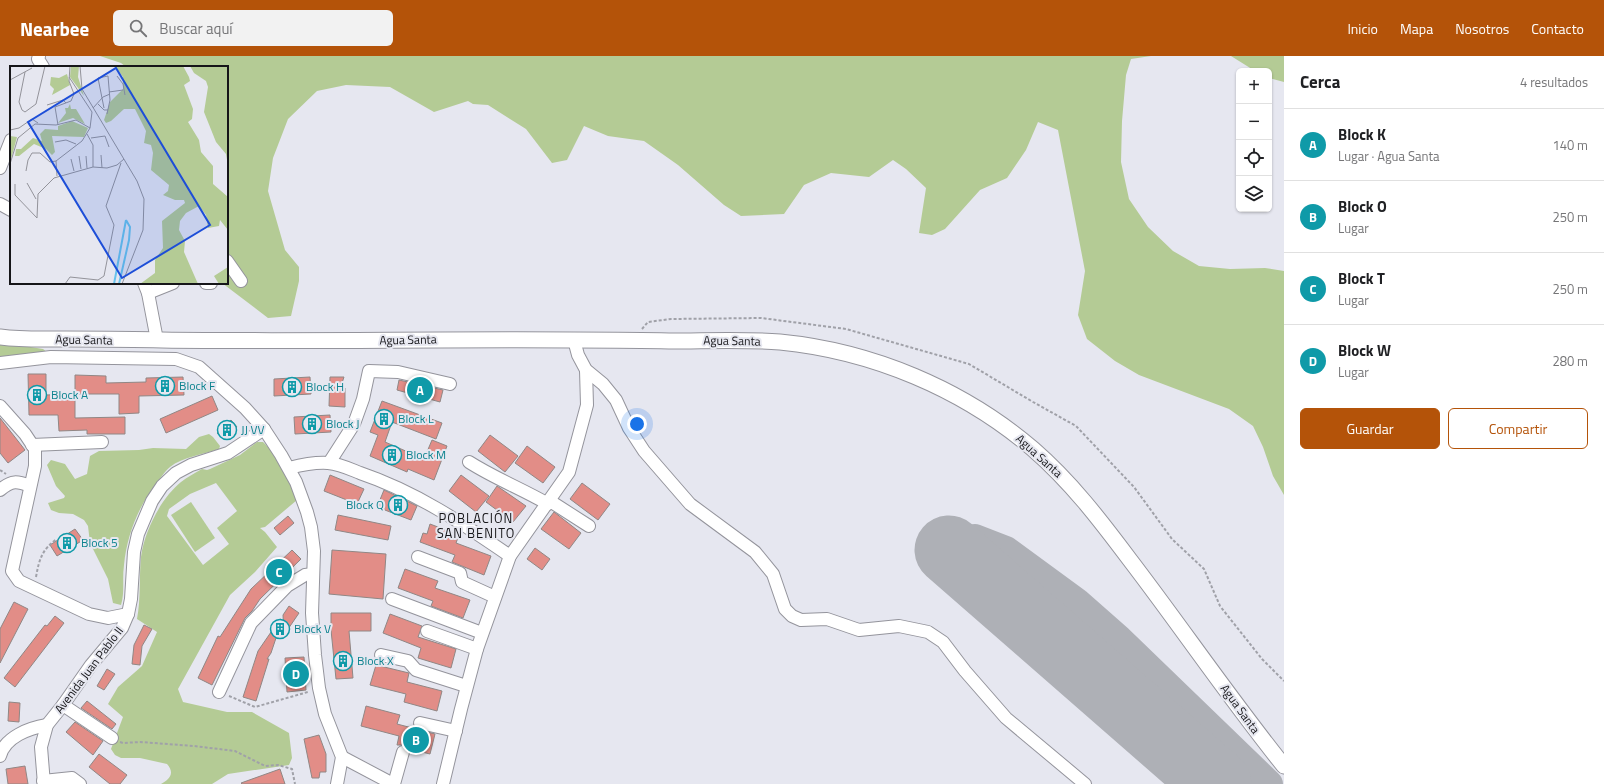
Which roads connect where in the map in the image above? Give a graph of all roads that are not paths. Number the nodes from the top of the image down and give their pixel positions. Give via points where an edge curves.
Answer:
1 (39, 56) edge
2 (42, 66) edge
3 (10, 143) edge
4 (0, 168) edge
5 (0, 204) edge
6 (10, 209) edge
7 (228, 262) edge
8 (241, 282) dead end
9 (168, 284) edge
10 (146, 288) edge
11 (0, 337) edge
12 (157, 340) junction
13 (574, 340) junction
14 (0, 363) edge
15 (586, 370) junction
16 (450, 384) dead end
17 (0, 406) edge
18 (264, 429) junction
19 (102, 442) dead end
20 (32, 445) junction
21 (469, 462) dead end
22 (329, 463) junction
23 (289, 468) junction
24 (30, 486) junction
25 (0, 490) edge
26 (549, 502) junction
27 (589, 526) dead end
28 (510, 556) junction
29 (418, 557) dead end
30 (313, 574) junction
31 (495, 596) junction
32 (392, 599) dead end
33 (128, 614) junction
34 (108, 618) junction
35 (427, 631) dead end
36 (482, 633) junction
37 (110, 643) junction
38 (477, 648) junction
39 (381, 655) dead end
40 (466, 686) junction
41 (219, 692) road end
42 (63, 705) junction
43 (420, 723) dead end
44 (47, 725) junction
45 (456, 731) junction
46 (112, 738) road end
47 (403, 752) dead end
48 (0, 756) edge
49 (342, 758) junction
50 (1284, 766) edge
51 (44, 782) edge
52 (80, 784) edge
53 (337, 784) edge
54 (393, 784) edge
55 (443, 784) edge
56 (1085, 784) edge

1 - 2 street
3 - 4 street
5 - 6 street
7 - 8 street
9 - 10 street
10 - 12 street
11 - 12 main road, Agua Santa
12 - 13 main road, Agua Santa
13 - 15 street
13 - 50 main road, Agua Santa via 751,341 806,346 836,351 886,365 971,404 1031,447 1086,502 1156,592 1255,731
14 - 18 street via 51,357 176,359 199,367 245,408
15 - 26 street via 587,405 569,472
15 - 56 street via 603,384 616,400 629,428 644,451 690,504 756,552 773,574 785,609 792,616 801,620 827,619 859,630 898,626 928,632 943,642 1006,718
16 - 22 street via 398,372 369,371 364,399 354,424
17 - 20 street
18 - 23 street
18 - 33 street, Avenida Juan Pablo II via 228,453 191,465 176,473 162,486 152,501 138,534
19 - 20 street
20 - 24 street via 35,449 35,466
21 - 26 street
22 - 23 street
22 - 28 street via 344,466 416,496 453,517
23 - 30 street via 302,497 311,527 314,550
24 - 25 street via 19,482 8,483
24 - 34 street via 12,571 19,581 33,588 89,614
26 - 27 street
26 - 28 street
28 - 31 street
29 - 31 street via 460,573 462,582
30 - 41 street via 287,586 251,623
30 - 49 street via 313,627 319,688 325,714
31 - 36 street
32 - 36 street
33 - 34 street
33 - 37 street, Avenida Juan Pablo II via 122,628
34 - 37 street
35 - 38 street
36 - 38 street
37 - 42 street, Avenida Juan Pablo II
38 - 40 street
39 - 40 street via 408,661 416,670
40 - 45 street
42 - 44 street, Avenida Juan Pablo II
42 - 46 street
43 - 45 street
44 - 48 street via 36,727 10,740
44 - 51 street, Avenida Juan Pablo II via 41,747
45 - 55 street
47 - 54 street
49 - 53 street
49 - 54 street
51 - 52 street via 72,778

